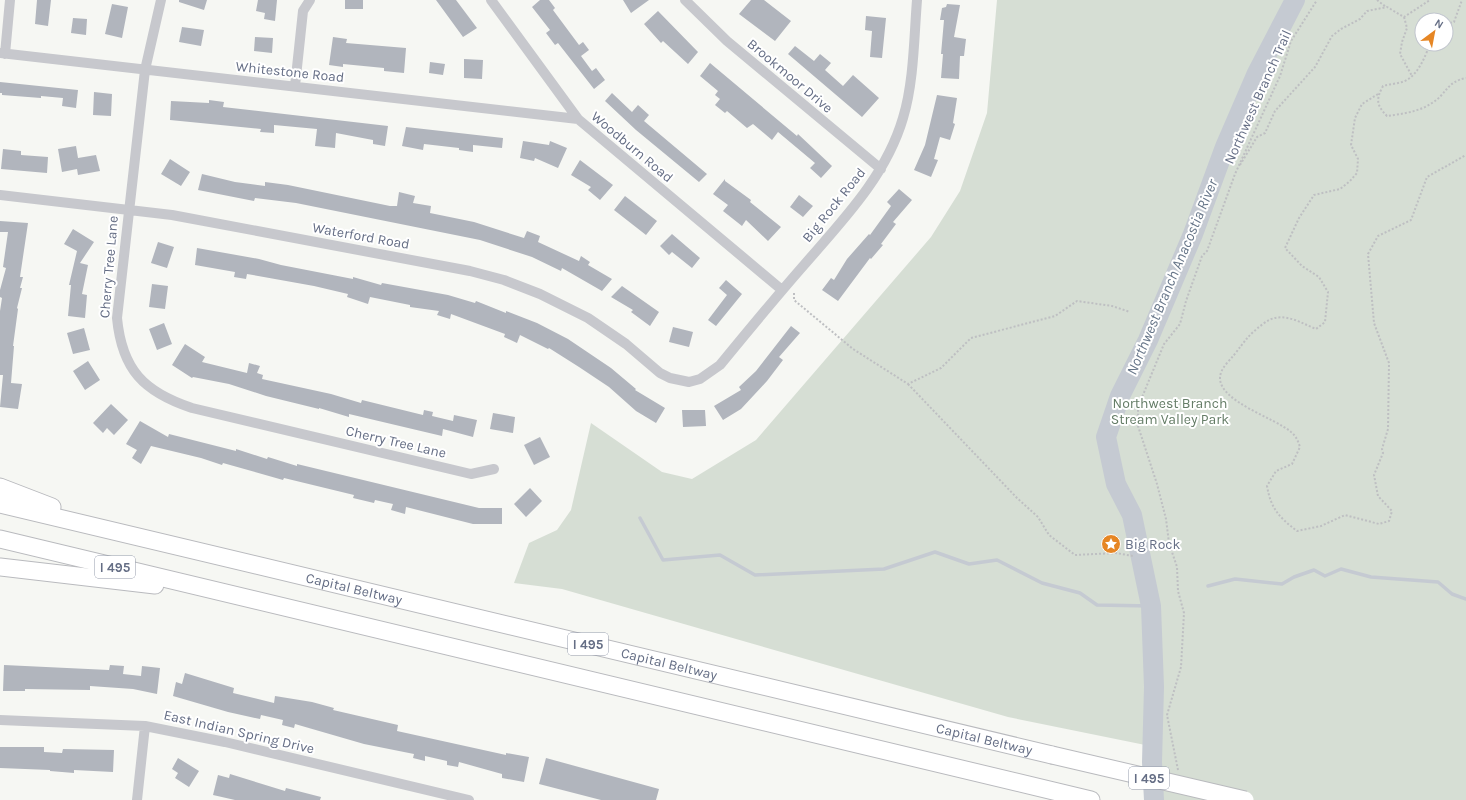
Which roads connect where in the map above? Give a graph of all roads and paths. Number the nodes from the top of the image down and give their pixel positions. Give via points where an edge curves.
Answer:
1 (10, 0) edge
2 (161, 0) edge
3 (310, 0) edge
4 (491, 0) edge
5 (685, 0) edge
6 (917, 0) edge
7 (1316, 0) edge
8 (1378, 0) edge
9 (1430, 0) edge
10 (1462, 0) edge
11 (1387, 7) junction
12 (1404, 17) junction
13 (1454, 22) edge
14 (1426, 52) edge
15 (2, 53) edge
16 (145, 70) junction
17 (1412, 76) junction
18 (1466, 78) edge
19 (295, 86) junction
20 (1378, 94) junction
21 (578, 119) junction
22 (1466, 155) edge
23 (881, 169) junction
24 (1235, 174) junction
25 (0, 195) edge
26 (129, 210) junction
27 (784, 287) junction
28 (1130, 312) dead end
29 (689, 382) joint
30 (908, 384) junction
31 (494, 469) dead end
32 (0, 487) edge
33 (0, 504) edge
34 (124, 533) junction
35 (0, 539) edge
36 (1133, 556) dead end
37 (0, 567) edge
38 (230, 594) junction
39 (0, 720) edge
40 (145, 726) junction
41 (1178, 772) dead end
42 (137, 800) edge
43 (469, 800) edge
44 (1091, 800) edge
45 (1245, 800) edge

1 - 15 street
2 - 16 street, Cherry Tree Lane
3 - 19 street via 303,11
4 - 21 street, Woodburn Road
5 - 23 street, Brookmoor Drive via 727,41
6 - 23 street, Big Rock Road via 904,116 895,143
7 - 24 path, Northwest Branch Trail via 1291,41 1280,76
8 - 11 path
9 - 12 path
10 - 13 path
11 - 12 path
11 - 24 path via 1367,11 1360,19 1332,36 1315,67 1275,112 1265,133 1257,137
12 - 17 path via 1407,28 1400,54
14 - 17 path
15 - 16 street, Whitestone Road
16 - 19 street, Whitestone Road
16 - 26 street, Cherry Tree Lane
17 - 20 path via 1403,82 1383,86
18 - 20 path via 1455,81 1432,104 1406,113 1387,116 1379,108
19 - 21 street, Whitestone Road
20 - 22 path via 1362,104 1355,118 1351,145 1358,159 1357,173 1340,189 1314,195 1299,218 1285,248 1302,266 1319,277 1328,292 1325,322 1316,329 1283,316 1269,319 1248,335 1224,366 1220,378 1224,388 1243,406 1282,426 1297,438 1300,447 1292,464 1276,471 1267,486 1270,501 1279,517 1297,531 1321,526 1345,515 1379,524 1389,521 1392,511 1378,496 1374,475 1383,453 1388,429 1389,363 1374,323 1368,254 1378,236 1411,220 1427,177
21 - 27 street, Woodburn Road
23 - 27 street, Big Rock Road via 855,205
24 - 41 path, Northwest Branch Trail via 1207,251 1202,256 1180,324 1164,344 1138,407 1138,426 1166,519 1184,613 1181,667 1167,716
25 - 26 street, Waterford Road
26 - 29 street, Waterford Road via 172,215 406,258 504,280 540,294 588,318 626,344 660,373
26 - 31 street, Cherry Tree Lane via 117,318 119,335 130,366 153,391 170,401 192,408 393,457 471,474
27 - 29 street, Big Rock Road via 720,365 700,379
27 - 30 path via 793,290 794,300 853,349
28 - 30 path via 1112,306 1077,301 1055,316 971,338 941,368
30 - 36 path via 1038,517 1049,535 1075,555 1116,553
32 - 34 highway
33 - 34 highway, Capital Beltway / I 495
34 - 45 highway, Capital Beltway / I 495, bridge
35 - 38 highway, I 495
37 - 38 highway
38 - 44 highway, I 495
39 - 40 street, East Indian Spring Drive
40 - 42 street
40 - 43 street, East Indian Spring Drive via 225,742

